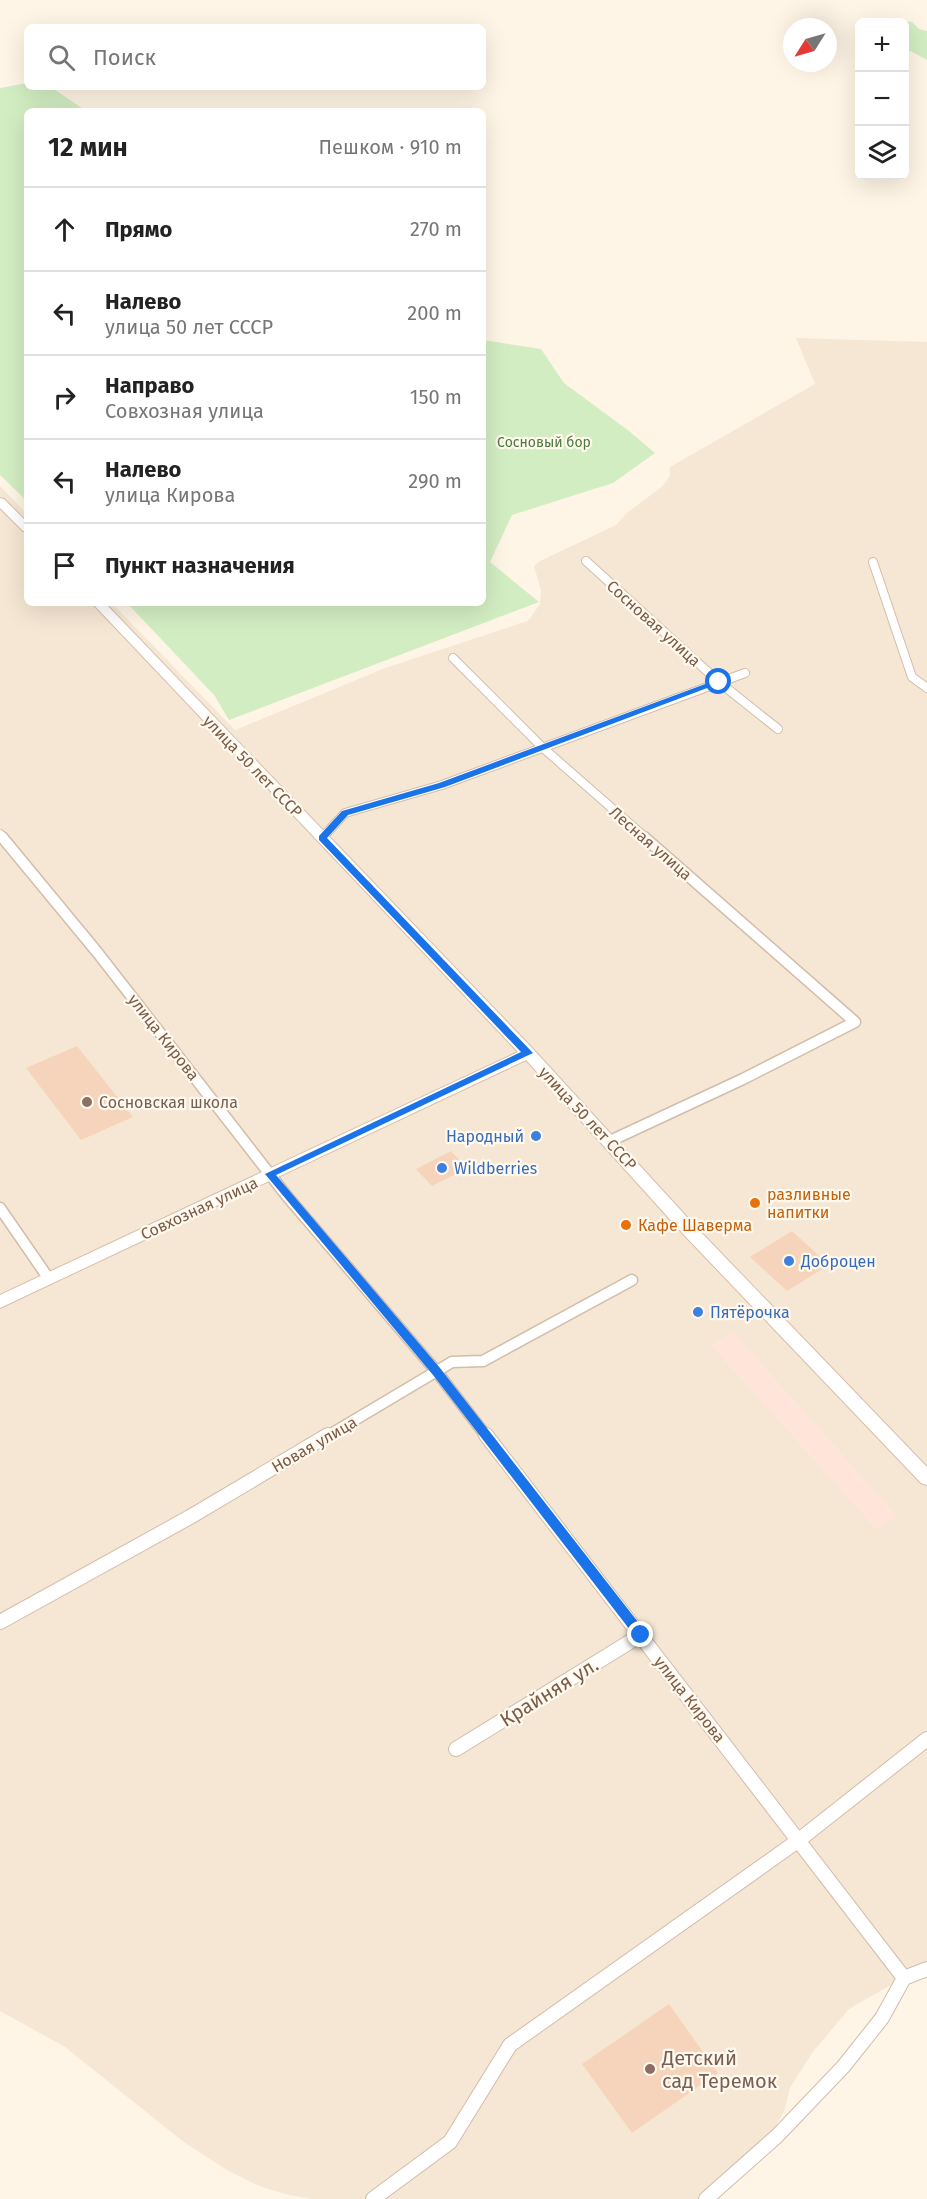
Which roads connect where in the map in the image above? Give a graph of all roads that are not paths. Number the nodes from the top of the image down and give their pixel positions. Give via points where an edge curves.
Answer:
1 (0, 501) edge
2 (24, 526) edge
3 (586, 561) dead end
4 (873, 562) dead end
5 (101, 606) edge
6 (453, 658) dead end
7 (745, 673) dead end
8 (719, 682) junction
9 (927, 688) edge
10 (778, 729) dead end
11 (542, 747) junction
12 (0, 834) edge
13 (322, 838) junction
14 (528, 1053) junction
15 (610, 1141) junction
16 (270, 1174) junction
17 (0, 1208) edge
18 (49, 1279) junction
19 (632, 1280) dead end
20 (0, 1302) edge
21 (437, 1371) junction
22 (927, 1478) edge
23 (0, 1622) edge
24 (641, 1635) junction
25 (927, 1740) edge
26 (456, 1749) dead end
27 (799, 1839) junction
28 (927, 1969) edge
29 (903, 1978) junction
30 (373, 2199) edge
31 (706, 2199) edge

1 - 2 main road
3 - 8 street, Сосновая улица
4 - 9 street via 912,677
5 - 13 main road, улица 50 лет СССР
6 - 11 street, Лесная улица
7 - 8 street
8 - 10 street, Сосновая улица
8 - 11 street
11 - 13 street via 442,785 345,813
11 - 15 street, Лесная улица via 855,1022
12 - 16 street, улица Кирова
13 - 14 main road, улица 50 лет СССР
14 - 15 main road, улица 50 лет СССР
14 - 16 main road, Совхозная улица
15 - 22 main road, улица 50 лет СССР via 691,1232
16 - 18 main road, Совхозная улица
16 - 21 street, улица Кирова
17 - 18 street
18 - 20 main road, Совхозная улица
19 - 21 street, Новая улица via 483,1361 452,1362
21 - 23 street, Новая улица via 190,1517
21 - 24 street, улица Кирова
24 - 26 street, Крайняя ул.
24 - 27 street, улица Кирова
25 - 27 street
27 - 29 street, улица Кирова
27 - 30 street via 510,2045 450,2142
28 - 29 street
29 - 31 street via 882,2017 843,2066 757,2155

